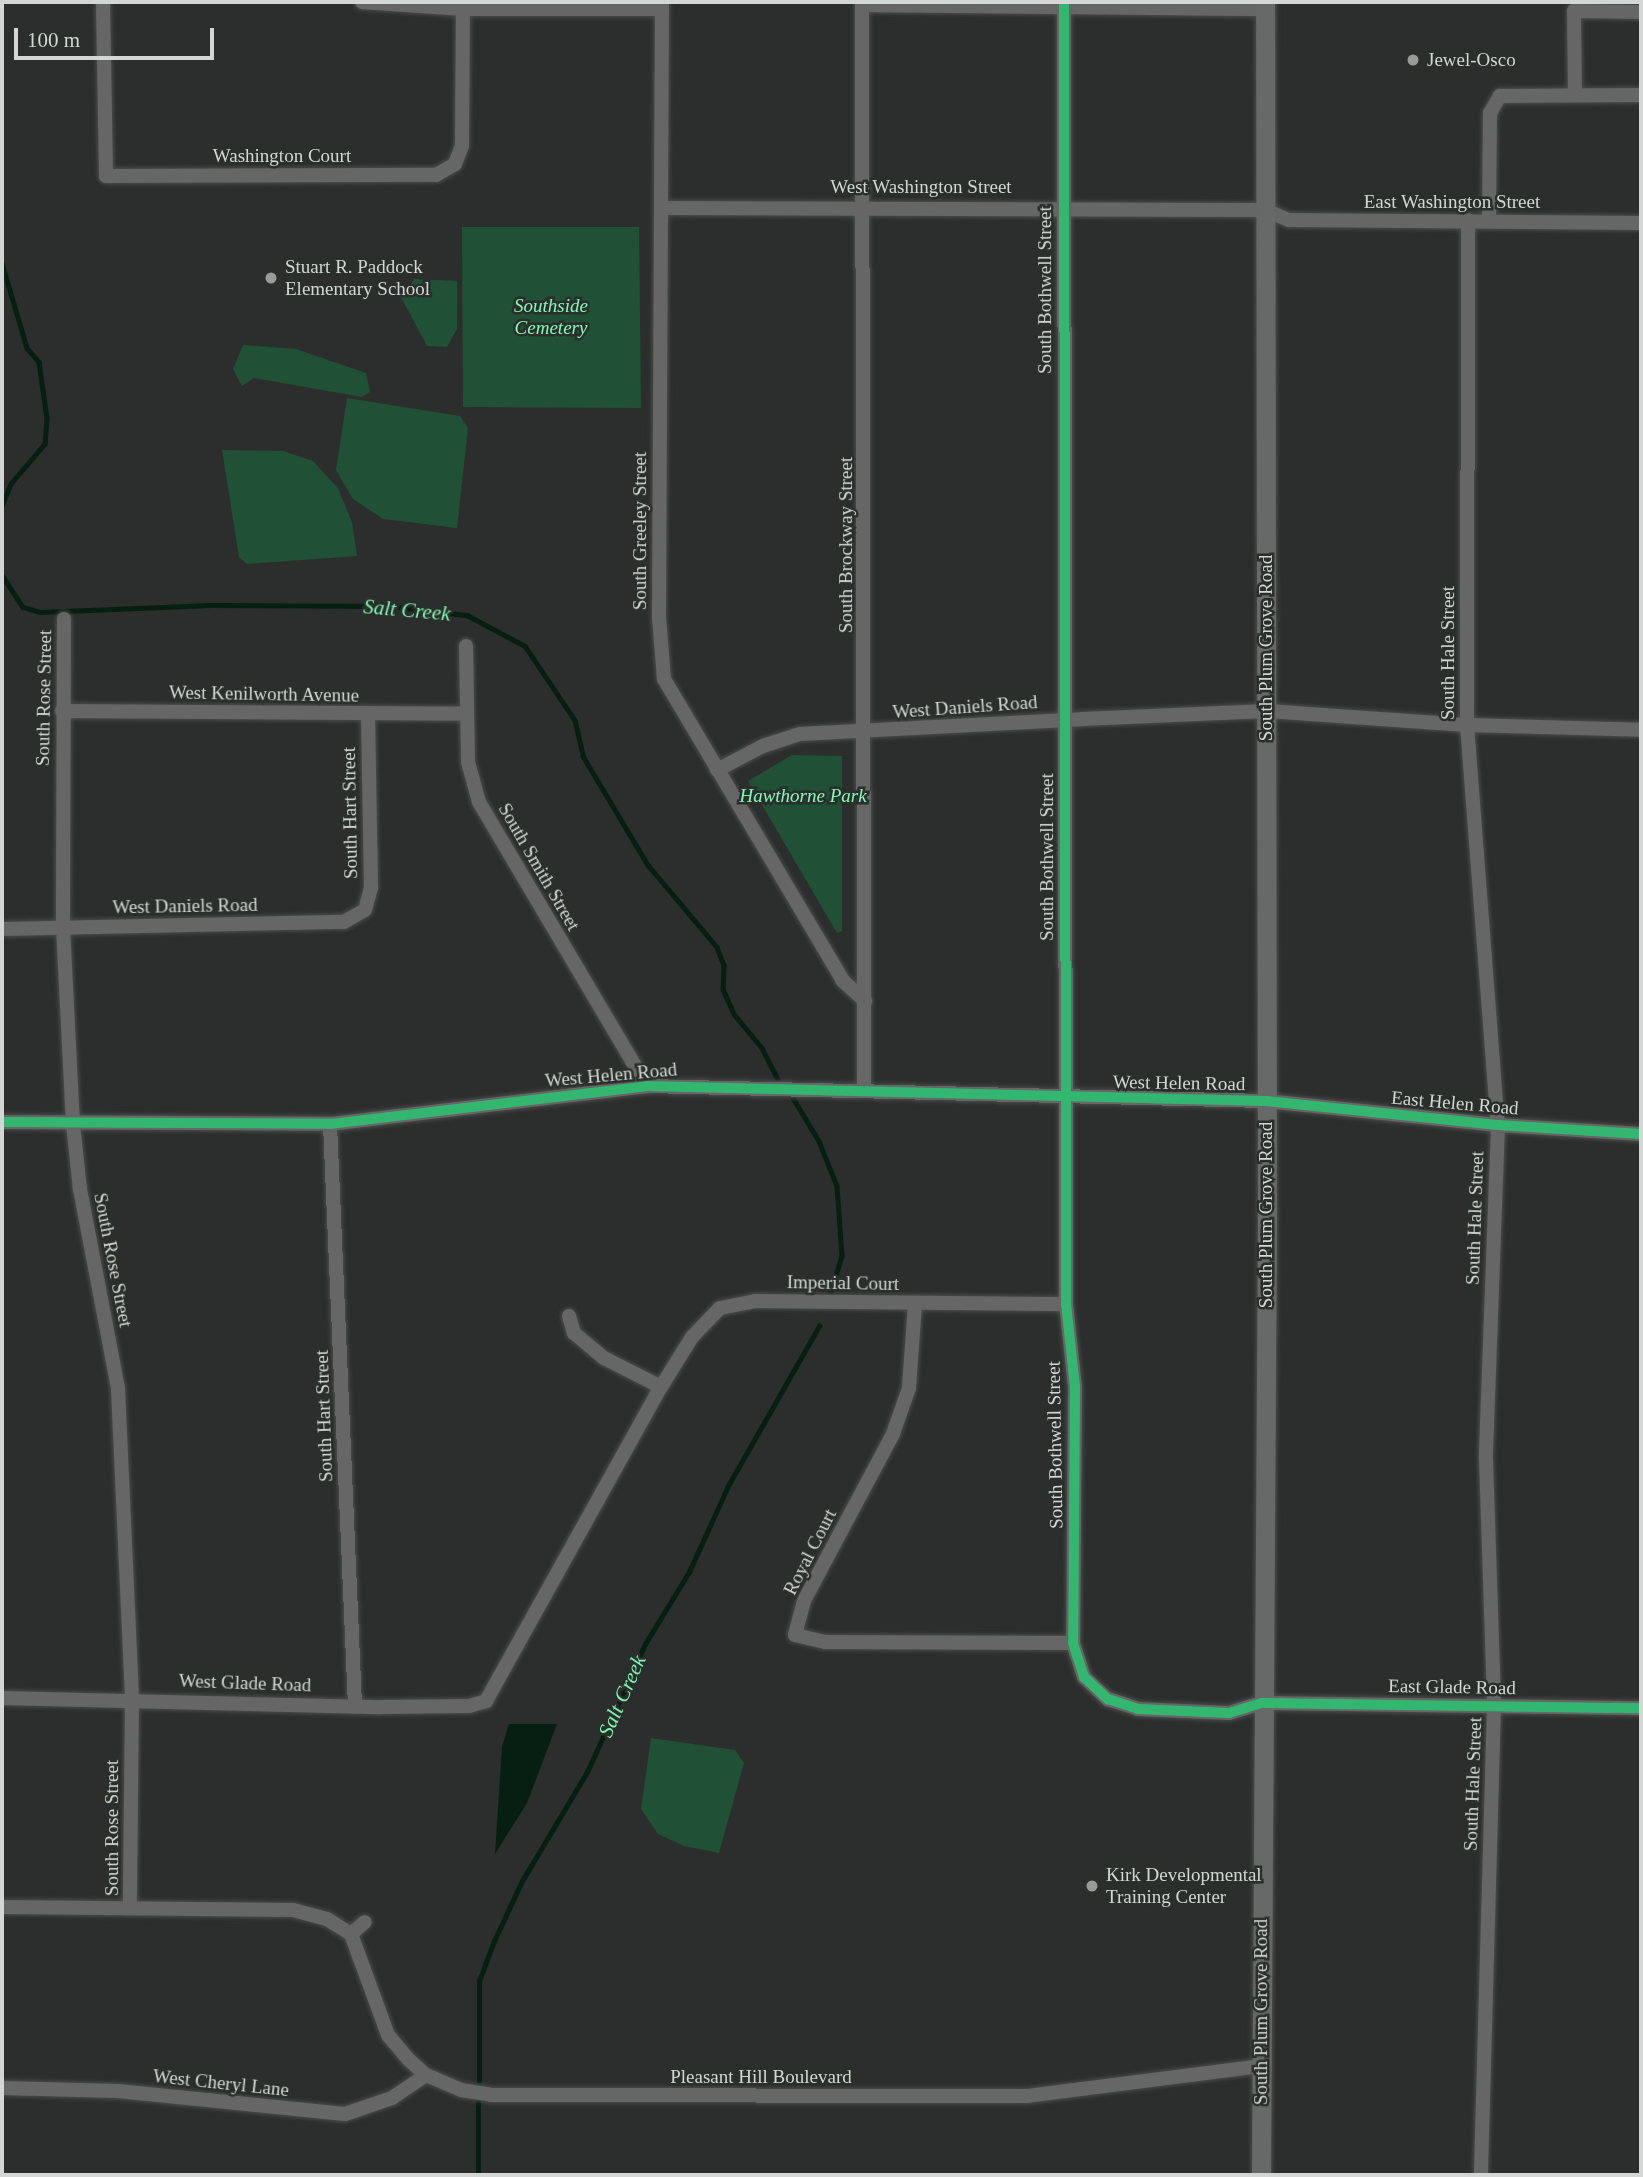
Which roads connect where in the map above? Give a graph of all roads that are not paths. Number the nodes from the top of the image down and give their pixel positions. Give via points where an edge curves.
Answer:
1 (103, 2) edge
2 (362, 2) edge
3 (862, 3) edge
4 (1064, 4) edge
5 (662, 5) edge
6 (1265, 6) edge
7 (1574, 7) edge
8 (464, 9) junction
9 (1641, 12) edge
10 (1575, 94) junction
11 (1641, 95) edge
12 (864, 206) junction
13 (1062, 207) junction
14 (661, 208) junction
15 (1265, 210) junction
16 (1468, 220) junction
17 (1489, 220) junction
18 (1641, 223) edge
19 (64, 619) dead end
20 (466, 646) dead end
21 (62, 710) junction
22 (1267, 711) junction
23 (368, 714) junction
24 (466, 714) junction
25 (1064, 720) junction
26 (1467, 725) junction
27 (1641, 730) edge
28 (865, 733) junction
29 (717, 770) junction
30 (365, 910) joint
31 (63, 927) junction
32 (2, 929) edge
33 (865, 1001) junction
34 (647, 1086) junction
35 (864, 1089) junction
36 (1065, 1099) junction
37 (1266, 1101) junction
38 (2, 1122) edge
39 (73, 1124) junction
40 (330, 1124) junction
41 (1499, 1125) junction
42 (1641, 1134) edge
43 (915, 1304) junction
44 (1066, 1304) junction
45 (569, 1316) dead end
46 (661, 1387) junction
47 (1073, 1643) junction
48 (2, 1698) edge
49 (132, 1699) junction
50 (486, 1701) joint
51 (1262, 1703) junction
52 (1494, 1705) junction
53 (355, 1706) junction
54 (1641, 1708) edge
55 (2, 1907) edge
56 (130, 1907) junction
57 (365, 1922) dead end
58 (351, 1934) junction
59 (1261, 2066) junction
60 (426, 2075) junction
61 (2, 2088) edge
62 (1261, 2175) edge
63 (1481, 2175) edge

1 - 8 street, Washington Court via 107,176 436,175 455,164 462,146
2 - 8 street
3 - 4 street
3 - 12 street, South Brockway Street
4 - 6 street
4 - 13 street, South Bothwell Street
5 - 8 street
5 - 14 street, South Greeley Street
6 - 15 main road, South Plum Grove Road
7 - 9 street
7 - 10 street
10 - 11 street
10 - 17 street via 1509,93 1493,102
12 - 13 street, West Washington Street
12 - 14 street, West Washington Street
12 - 28 street, South Brockway Street
13 - 15 street, West Washington Street
13 - 25 street, South Bothwell Street
14 - 29 street, South Greeley Street via 659,652 670,691
15 - 16 street, East Washington Street via 1289,220
15 - 22 main road, South Plum Grove Road
16 - 17 street, East Washington Street
16 - 26 street, South Hale Street
17 - 18 street, East Washington Street
19 - 21 street, South Rose Street
20 - 24 street, South Smith Street
21 - 23 street, West Kenilworth Avenue
21 - 31 street, South Rose Street
22 - 25 street, West Daniels Road
22 - 26 street, West Daniels Road
22 - 37 main road, South Plum Grove Road
23 - 24 street, West Kenilworth Avenue
23 - 30 street, South Hart Street via 371,887
24 - 34 street, South Smith Street via 468,762 479,802
25 - 28 street, West Daniels Road
25 - 36 street, South Bothwell Street
26 - 27 street, West Daniels Road
26 - 41 street, South Hale Street
28 - 29 street, West Daniels Road via 781,738
28 - 33 street, South Brockway Street
29 - 33 street, South Greeley Street via 843,981
30 - 31 street, West Daniels Road via 345,922
31 - 32 street, West Daniels Road
31 - 39 street, South Rose Street
33 - 35 street, South Brockway Street
34 - 35 street, West Helen Road
34 - 40 street, West Helen Road
35 - 36 street, West Helen Road
36 - 37 street, West Helen Road
36 - 44 street, South Bothwell Street
37 - 41 street, East Helen Road
37 - 51 main road, South Plum Grove Road
38 - 39 street, West Helen Road
39 - 40 street, West Helen Road
39 - 49 street, South Rose Street via 80,1189 118,1389
40 - 53 street, South Hart Street
41 - 42 street, East Helen Road
41 - 52 street, South Hale Street via 1486,1459
43 - 44 street, Imperial Court
43 - 46 street, Imperial Court via 755,1301 720,1308 692,1337
43 - 47 street, Royal Court via 909,1388 893,1434 804,1601 795,1635 825,1642
44 - 47 street, South Bothwell Street via 1075,1387
45 - 46 street via 574,1333 604,1357
46 - 50 street, Imperial Court
47 - 51 street, South Bothwell Street via 1084,1677 1108,1699 1138,1709 1216,1712
48 - 49 street, West Glade Road
49 - 53 street, West Glade Road
49 - 56 street, South Rose Street
50 - 53 street, West Glade Road via 469,1706
51 - 52 street, East Glade Road
51 - 59 main road, South Plum Grove Road
52 - 54 street, East Glade Road
52 - 63 street, South Hale Street
55 - 56 street
56 - 58 street via 293,1910 327,1919
57 - 58 street
58 - 60 street, Pleasant Hill Boulevard via 388,2035
59 - 60 street, Pleasant Hill Boulevard via 1059,2093 949,2097 491,2095 461,2090
59 - 62 main road, South Plum Grove Road
60 - 61 street, West Cheryl Lane via 392,2098 345,2114 118,2091

